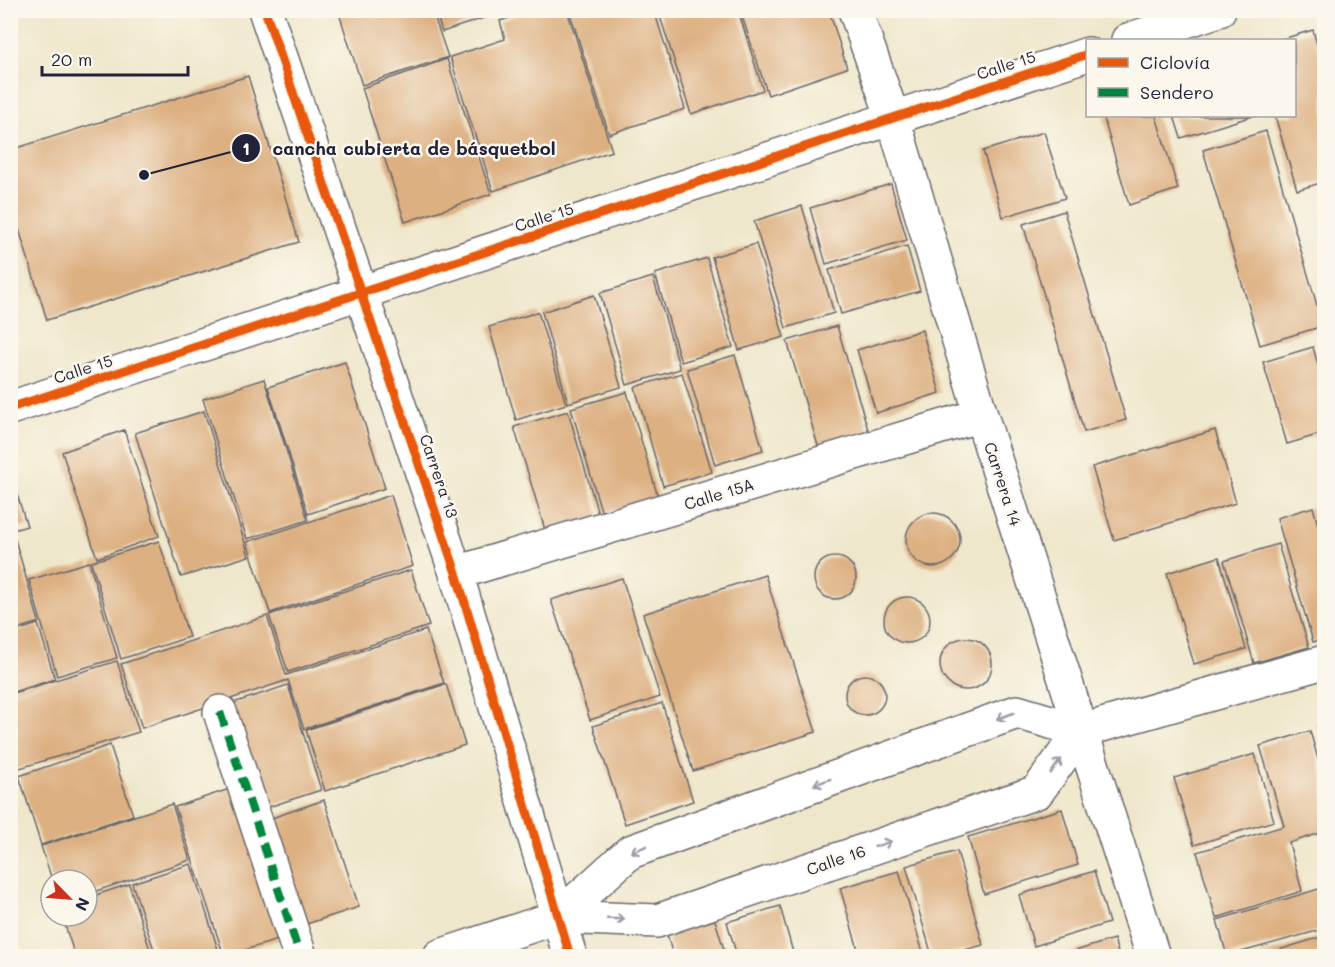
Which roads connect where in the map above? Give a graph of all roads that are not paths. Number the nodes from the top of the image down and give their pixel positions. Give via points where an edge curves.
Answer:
1 (265, 10) edge
2 (855, 10) edge
3 (1219, 10) edge
4 (1131, 39) edge
5 (1086, 55) edge
6 (892, 118) junction
7 (361, 293) junction
8 (10, 408) edge
9 (981, 415) junction
10 (456, 573) junction
11 (1324, 662) edge
12 (220, 712) dead end
13 (1081, 731) junction
14 (558, 917) junction
15 (300, 957) edge
16 (440, 957) edge
17 (570, 957) edge
18 (1153, 957) edge

1 - 7 street, Carrera 13
2 - 6 street, Carrera 14
3 - 4 street
5 - 6 street, Calle 15
6 - 7 street, Calle 15
6 - 9 street, Carrera 14
7 - 8 street, Calle 15
7 - 10 street, Carrera 13
9 - 10 street, Calle 15A
9 - 13 street, Carrera 14
10 - 14 street, Carrera 13
11 - 13 street
12 - 15 street
13 -> 14 street, Calle 16 via 1017,712 630,852
14 -> 13 street, Calle 16 via 657,921 1037,792
13 - 18 street, Carrera 14
14 - 16 street, Calle 16
14 - 17 street, Carrera 13

